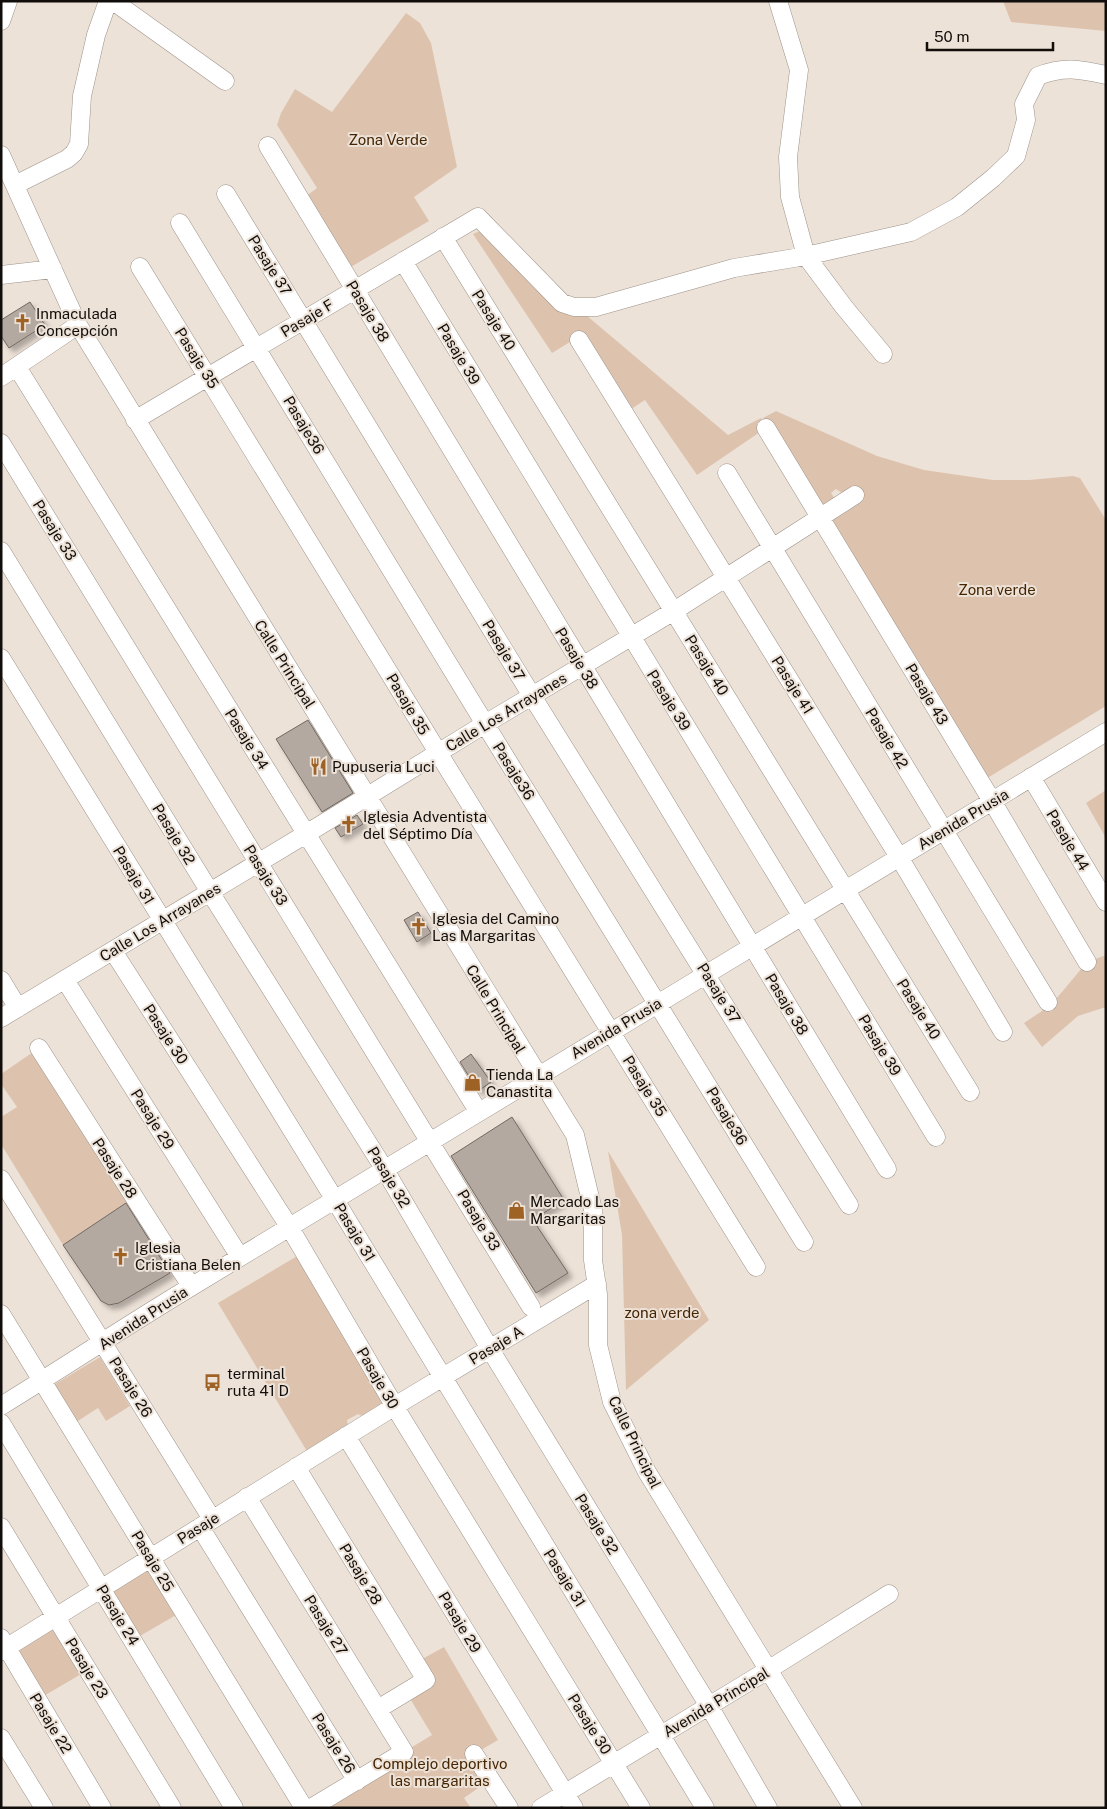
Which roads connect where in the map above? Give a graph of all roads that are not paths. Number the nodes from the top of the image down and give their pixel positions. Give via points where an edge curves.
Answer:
1 (8, 1) edge
2 (108, 1) edge
3 (113, 1) edge
4 (778, 1) edge
5 (1, 21) edge
6 (1106, 74) edge
7 (225, 81) dead end
8 (268, 146) dead end
9 (1, 155) edge
10 (15, 185) junction
11 (226, 194) dead end
12 (180, 223) dead end
13 (443, 237) junction
14 (806, 256) junction
15 (403, 261) junction
16 (140, 267) dead end
17 (54, 269) junction
18 (1, 276) edge
19 (355, 290) junction
20 (304, 320) junction
21 (78, 325) junction
22 (579, 340) dead end
23 (257, 348) junction
24 (882, 354) dead end
25 (17, 367) junction
26 (1, 377) edge
27 (208, 377) junction
28 (135, 420) junction
29 (766, 428) dead end
30 (1, 443) edge
31 (727, 473) dead end
32 (855, 495) dead end
33 (821, 517) junction
34 (772, 548) junction
35 (1, 551) edge
36 (726, 578) junction
37 (674, 611) junction
38 (630, 637) junction
39 (1, 658) edge
40 (582, 666) junction
41 (532, 696) junction
42 (485, 724) junction
43 (1106, 732) edge
44 (438, 753) junction
45 (1031, 777) junction
46 (366, 797) junction
47 (992, 801) junction
48 (944, 830) junction
49 (306, 834) junction
50 (899, 857) junction
51 (259, 863) junction
52 (845, 890) junction
53 (210, 892) junction
54 (1106, 902) edge
55 (802, 916) junction
56 (162, 921) junction
57 (752, 946) junction
58 (114, 951) junction
59 (1087, 962) dead end
60 (706, 974) junction
61 (1, 980) edge
62 (65, 980) junction
63 (1048, 1002) dead end
64 (658, 1003) junction
65 (18, 1008) junction
66 (1, 1018) edge
67 (611, 1031) junction
68 (1003, 1032) dead end
69 (39, 1048) dead end
70 (537, 1076) junction
71 (970, 1092) dead end
72 (478, 1111) junction
73 (936, 1138) dead end
74 (430, 1141) junction
75 (887, 1169) dead end
76 (385, 1170) junction
77 (1, 1180) edge
78 (335, 1200) junction
79 (849, 1205) dead end
80 (290, 1228) junction
81 (804, 1242) dead end
82 (240, 1257) junction
83 (756, 1267) dead end
84 (597, 1284) junction
85 (191, 1286) junction
86 (531, 1307) dead end
87 (1, 1314) edge
88 (104, 1343) junction
89 (490, 1349) junction
90 (442, 1378) junction
91 (42, 1381) junction
92 (1, 1406) edge
93 (394, 1406) junction
94 (1, 1423) edge
95 (346, 1436) junction
96 (296, 1467) junction
97 (247, 1497) junction
98 (206, 1523) junction
99 (1, 1527) edge
100 (150, 1557) junction
101 (101, 1588) junction
102 (890, 1594) dead end
103 (56, 1616) junction
104 (3, 1645) edge
105 (768, 1670) junction
106 (709, 1706) junction
107 (378, 1709) junction
108 (661, 1735) junction
109 (1, 1738) edge
110 (474, 1754) dead end
111 (614, 1763) junction
112 (357, 1781) junction
113 (570, 1800) edge
114 (44, 1808) edge
115 (102, 1808) edge
116 (172, 1808) edge
117 (234, 1808) edge
118 (304, 1808) edge
119 (311, 1808) edge
120 (509, 1808) edge
121 (541, 1808) edge
122 (641, 1808) edge
123 (705, 1808) edge
124 (768, 1808) edge
125 (853, 1808) edge

1 - 5 street
2 - 10 street via 96,35 82,96 78,144 74,153
3 - 7 street
4 - 14 street via 799,70 788,157 790,197
6 - 14 street via 1074,68 1038,76 1024,104 1026,120 1016,156 957,207 911,232
8 - 19 street, Pasaje 38
9 - 10 street, Calle Principal
10 - 17 street, Calle Principal
11 - 20 street, Pasaje 37
12 - 23 street, Pasaje36
13 - 14 street, Pasaje F via 478,217 562,304 574,307 596,307 734,268
13 - 15 street, Pasaje F
13 - 37 street, Pasaje 40
14 - 24 street
15 - 19 street, Pasaje F
15 - 38 street, Pasaje 39
16 - 27 street, Pasaje 35
17 - 18 street
17 - 21 street, Calle Principal
19 - 20 street, Pasaje F
19 - 40 street, Pasaje 38
20 - 23 street, Pasaje F
20 - 41 street, Pasaje 37
21 - 25 street
21 - 28 street, Calle Principal
22 - 36 street, Pasaje 41
23 - 27 street, Pasaje F
23 - 42 street, Pasaje36
25 - 26 street
25 - 49 street, Pasaje 34
27 - 28 street, Pasaje F
27 - 44 street, Pasaje 35
28 - 46 street, Calle Principal
29 - 33 street, Pasaje 43
30 - 51 street, Pasaje 33
31 - 34 street, Pasaje 42
32 - 33 street, Calle Los Arrayanes
33 - 34 street, Calle Los Arrayanes
33 - 47 street, Pasaje 43
34 - 36 street, Calle Los Arrayanes
34 - 48 street, Pasaje 42
35 - 53 street, Pasaje 32
36 - 37 street, Calle Los Arrayanes
36 - 50 street, Pasaje 41
37 - 38 street, Calle Los Arrayanes
37 - 52 street, Pasaje 40
38 - 40 street, Calle Los Arrayanes
38 - 55 street, Pasaje 39
39 - 56 street, Pasaje 31
40 - 41 street, Calle Los Arrayanes
40 - 57 street, Pasaje 38
41 - 42 street, Calle Los Arrayanes
41 - 60 street, Pasaje 37
42 - 44 street, Calle Los Arrayanes
42 - 64 street, Pasaje36
43 - 45 street, Avenida Prusia
44 - 46 street, Calle Los Arrayanes
44 - 67 street, Pasaje 35
45 - 47 street, Avenida Prusia
45 - 54 street, Pasaje 44
46 - 49 street, Calle Los Arrayanes
46 - 70 street, Calle Principal
47 - 48 street, Avenida Prusia
47 - 59 street, Pasaje 43
48 - 50 street, Avenida Prusia
48 - 63 street, Pasaje 42
49 - 51 street, Calle Los Arrayanes
49 - 72 street, Pasaje 34
50 - 52 street, Avenida Prusia
50 - 68 street, Pasaje 41
51 - 53 street, Calle Los Arrayanes
51 - 74 street, Pasaje 33
52 - 55 street, Avenida Prusia
52 - 71 street, Pasaje 40
53 - 56 street, Calle Los Arrayanes
53 - 76 street, Pasaje 32
55 - 57 street, Avenida Prusia
55 - 73 street, Pasaje 39
56 - 58 street, Calle Los Arrayanes
56 - 78 street, Pasaje 31
57 - 60 street, Avenida Prusia
57 - 75 street, Pasaje 38
58 - 62 street, Calle Los Arrayanes
58 - 80 street, Pasaje 30
60 - 64 street, Avenida Prusia
60 - 79 street, Pasaje 37
61 - 65 street
62 - 65 street, Calle Los Arrayanes
62 - 82 street, Pasaje 29
64 - 67 street, Avenida Prusia
64 - 81 street, Pasaje36
65 - 66 street, Calle Los Arrayanes
67 - 70 street, Avenida Prusia
67 - 83 street, Pasaje 35
69 - 85 street, Pasaje 28
70 - 72 street, Avenida Prusia
70 - 84 street, Calle Principal via 575,1135 593,1210 593,1260
72 - 74 street, Avenida Prusia
74 - 76 street, Avenida Prusia
74 - 86 street, Pasaje 33
76 - 78 street, Avenida Prusia
76 - 89 street, Pasaje 32
77 - 88 street, Pasaje 26
78 - 80 street, Avenida Prusia
78 - 90 street, Pasaje 31
80 - 82 street, Avenida Prusia
80 - 93 street, Pasaje 30
82 - 85 street, Avenida Prusia
84 - 89 street, Pasaje A
84 - 105 street, Calle Principal via 598,1345 612,1402 647,1472
85 - 88 street, Avenida Prusia
87 - 91 street, Pasaje 25
88 - 91 street, Avenida Prusia
88 - 98 street, Pasaje 26
89 - 90 street, Pasaje A
89 - 106 street, Pasaje 32
90 - 93 street, Pasaje A
90 - 108 street, Pasaje 31
91 - 92 street, Avenida Prusia
91 - 100 street, Pasaje 25
93 - 95 street, Pasaje
93 - 111 street, Pasaje 30
94 - 101 street, Pasaje 24
95 - 96 street, Pasaje
95 - 113 street, Pasaje 29
96 - 97 street, Pasaje
96 - 107 street, Pasaje 28 via 426,1680
97 - 98 street, Pasaje
97 - 107 street, Pasaje 27
98 - 100 street, Pasaje
98 - 112 street, Pasaje 26
99 - 103 street, Pasaje 23
100 - 101 street, Pasaje
100 - 118 street, Pasaje 25
101 - 103 street, Pasaje
101 - 117 street, Pasaje 24
102 - 105 street, Avenida Principal
103 - 104 street, Pasaje
103 - 116 street, Pasaje 23
104 - 115 street, Pasaje 22
105 - 106 street, Avenida Principal
105 - 125 street, Calle Principal
106 - 108 street, Avenida Principal
106 - 124 street, Pasaje 32
107 - 112 street, Pasaje 27 via 404,1752
108 - 111 street, Avenida Principal
108 - 123 street, Pasaje 31
109 - 114 street
110 - 120 street
111 - 113 street, Avenida Principal
111 - 122 street, Pasaje 30
112 - 119 street
113 - 121 street, Avenida Principal

